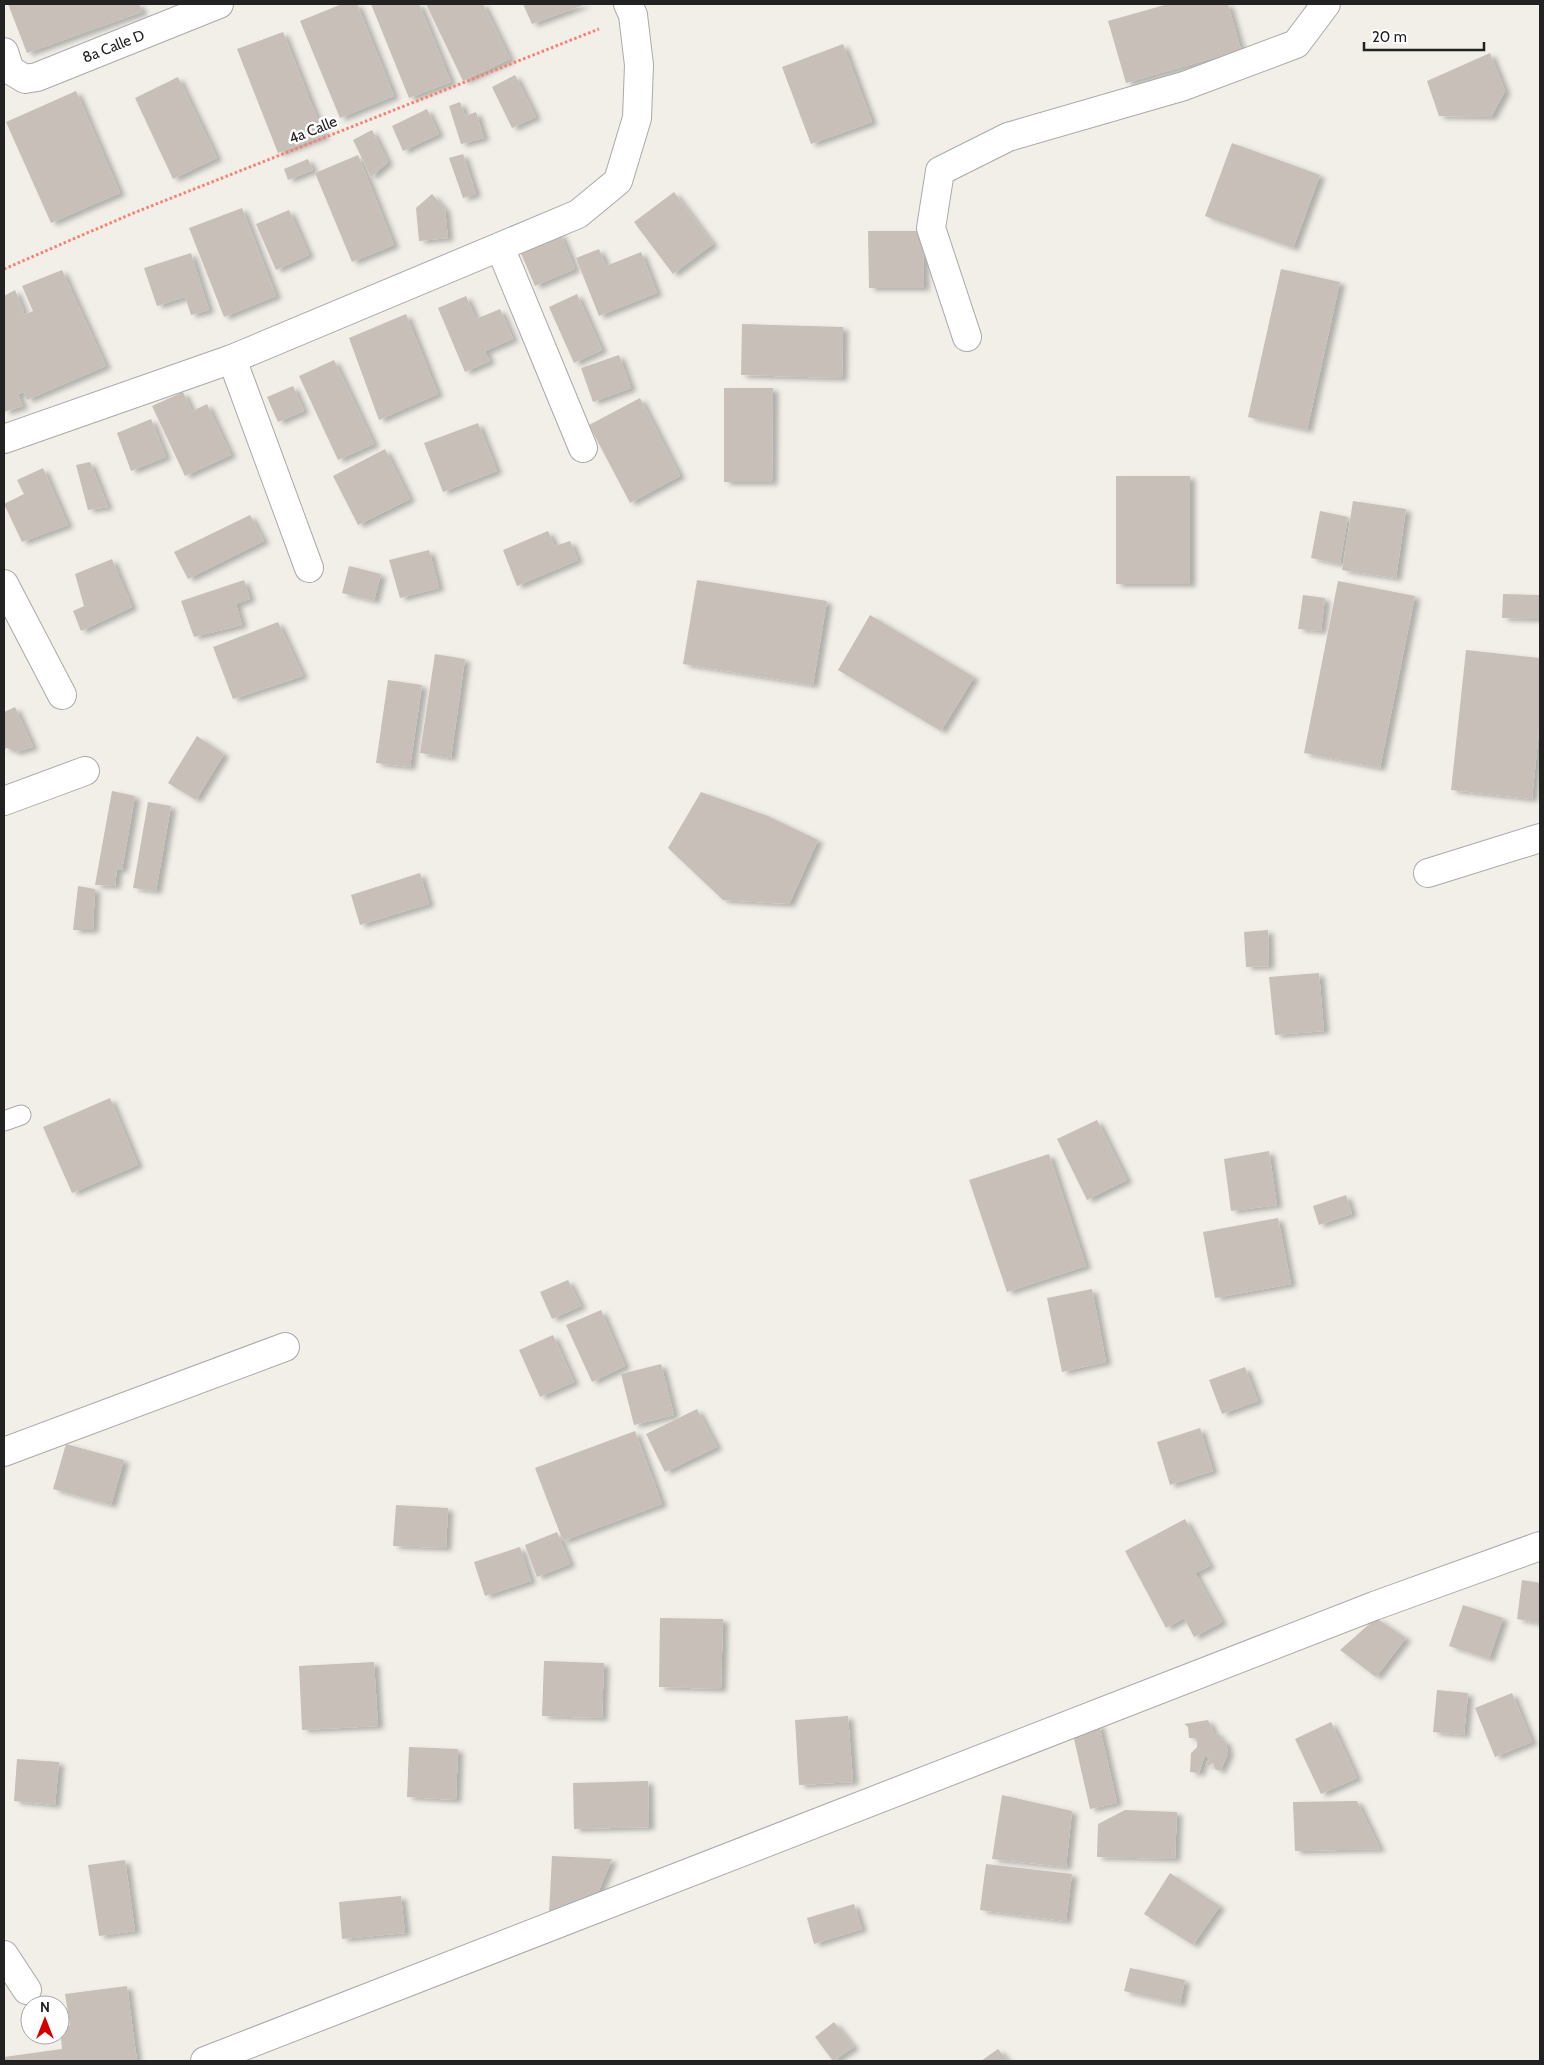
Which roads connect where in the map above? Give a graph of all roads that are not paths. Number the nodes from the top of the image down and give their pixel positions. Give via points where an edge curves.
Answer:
1 (219, 4) edge
2 (1326, 4) edge
3 (631, 9) edge
4 (11, 73) edge
5 (500, 247) junction
6 (967, 337) dead end
7 (232, 359) junction
8 (4, 440) edge
9 (582, 448) dead end
10 (309, 568) dead end
11 (4, 584) edge
12 (62, 695) dead end
13 (85, 772) dead end
14 (4, 801) edge
15 (1540, 838) edge
16 (1428, 873) dead end
17 (285, 1347) dead end
18 (4, 1452) edge
19 (1540, 1546) edge
20 (4, 1955) edge
21 (27, 1990) dead end
22 (205, 2061) edge

1 - 4 street, 8a Calle D via 37,77
2 - 6 street via 1296,44 1184,86 1008,137 940,171 931,228
3 - 5 street via 639,65 637,118 618,180 578,214
5 - 7 street
5 - 9 street
7 - 8 street
7 - 10 street
11 - 12 street
13 - 14 street
15 - 16 street
17 - 18 street
19 - 22 street via 1374,1606
20 - 21 street

